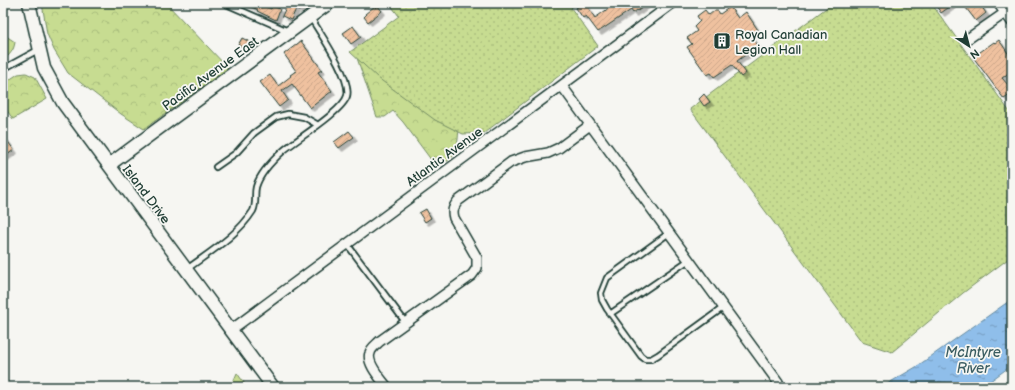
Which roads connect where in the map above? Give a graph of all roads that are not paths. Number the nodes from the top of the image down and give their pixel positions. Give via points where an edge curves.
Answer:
1 (30, 3) edge
2 (224, 3) edge
3 (329, 3) edge
4 (673, 3) edge
5 (998, 3) edge
6 (1009, 10) edge
7 (310, 17) junction
8 (1012, 22) edge
9 (289, 32) junction
10 (969, 38) dead end
11 (39, 49) junction
12 (3, 69) edge
13 (562, 86) junction
14 (318, 124) junction
15 (590, 125) junction
16 (109, 165) junction
17 (216, 166) dead end
18 (669, 233) junction
19 (347, 244) junction
20 (689, 260) junction
21 (186, 270) junction
22 (724, 307) junction
23 (610, 314) junction
24 (406, 323) junction
25 (231, 330) junction
26 (273, 387) edge
27 (387, 387) edge
28 (779, 387) edge

1 - 11 street, Island Drive
2 - 9 lane
3 - 7 street, Pacific Avenue East
4 - 13 street, Atlantic Avenue
5 - 6 street
6 - 8 street
6 - 10 street
7 - 9 street, Pacific Avenue East
7 - 14 lane via 333,54 348,87 347,96 339,109
9 - 16 street, Pacific Avenue East
11 - 12 lane
11 - 16 street, Island Drive via 44,68 63,103
13 - 15 street
13 - 19 street, Atlantic Avenue
14 - 17 lane via 304,117 288,114 276,117
14 - 21 lane via 268,166 256,186 256,203 247,220
15 - 18 street
15 - 24 street via 559,148 512,162 458,201 452,212 477,258 477,268 472,275
16 - 21 street, Island Drive
18 - 20 street
18 - 23 lane via 607,278 601,293
19 - 24 lane
19 - 25 street, Atlantic Avenue
20 - 22 street
20 - 23 lane
21 - 25 street, Island Drive
22 - 23 lane via 652,359 641,356
22 - 28 street via 778,382
24 - 27 street via 380,341 369,355 371,364
25 - 26 street, Island Drive

